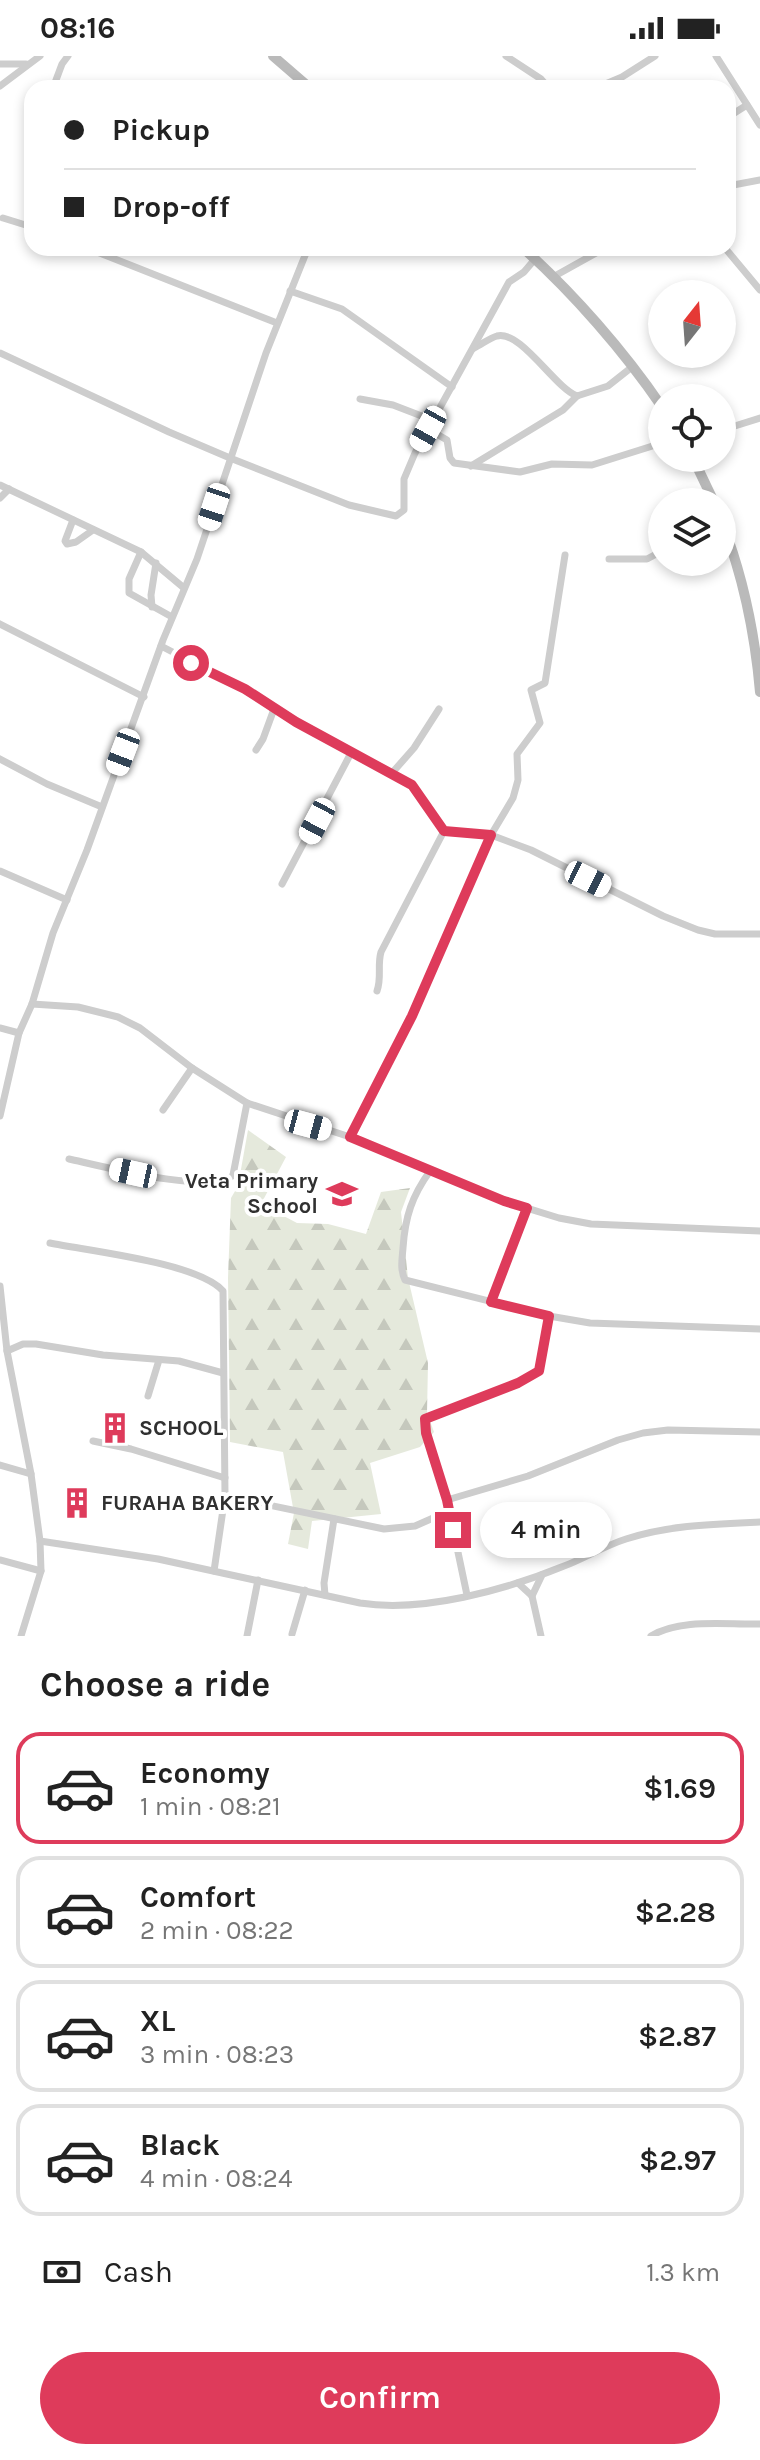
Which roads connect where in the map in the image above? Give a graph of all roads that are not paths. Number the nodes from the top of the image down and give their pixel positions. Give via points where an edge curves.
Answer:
1 (40, 56) edge
2 (68, 56) edge
3 (273, 56) edge
4 (506, 56) edge
5 (655, 56) edge
6 (716, 56) edge
7 (515, 59) edge
8 (0, 64) edge
9 (27, 64) junction
10 (56, 80) edge
11 (301, 80) edge
12 (542, 80) edge
13 (620, 80) edge
14 (731, 80) edge
15 (0, 86) edge
16 (736, 88) edge
17 (747, 105) junction
18 (736, 112) edge
19 (760, 125) edge
20 (760, 180) edge
21 (736, 184) edge
22 (3, 218) dead end
23 (24, 225) edge
24 (107, 256) edge
25 (305, 256) edge
26 (532, 256) edge
27 (591, 256) edge
28 (732, 256) edge
29 (535, 259) junction
30 (553, 277) junction
31 (760, 290) edge
32 (290, 291) junction
33 (277, 323) junction
34 (472, 348) junction
35 (0, 353) edge
36 (632, 367) junction
37 (452, 387) junction
38 (648, 388) edge
39 (577, 396) junction
40 (360, 399) dead end
41 (760, 418) edge
42 (432, 420) junction
43 (736, 426) edge
44 (428, 429) junction
45 (648, 447) edge
46 (230, 458) junction
47 (469, 467) junction
48 (0, 485) edge
49 (9, 489) junction
50 (0, 498) edge
51 (73, 520) junction
52 (93, 530) junction
53 (141, 552) junction
54 (565, 555) dead end
55 (648, 558) edge
56 (609, 559) dead end
57 (736, 561) edge
58 (156, 563) junction
59 (184, 588) junction
60 (152, 607) junction
61 (172, 617) junction
62 (0, 624) edge
63 (757, 637) edge
64 (161, 646) junction
65 (760, 692) edge
66 (144, 697) junction
67 (274, 709) junction
68 (439, 709) dead end
69 (256, 750) dead end
70 (351, 753) junction
71 (0, 759) edge
72 (392, 773) junction
73 (102, 807) junction
74 (444, 831) junction
75 (491, 835) junction
76 (1, 875) edge
77 (282, 884) dead end
78 (67, 900) junction
79 (760, 934) edge
80 (377, 991) dead end
81 (32, 1004) junction
82 (0, 1028) edge
83 (19, 1033) junction
84 (192, 1068) junction
85 (247, 1103) junction
86 (163, 1110) dead end
87 (0, 1116) edge
88 (350, 1137) junction
89 (69, 1159) dead end
90 (430, 1171) junction
91 (527, 1208) junction
92 (760, 1231) edge
93 (50, 1243) dead end
94 (0, 1286) edge
95 (491, 1302) junction
96 (549, 1316) junction
97 (1, 1320) edge
98 (760, 1329) edge
99 (7, 1351) junction
100 (159, 1360) junction
101 (223, 1373) junction
102 (148, 1396) dead end
103 (760, 1432) edge
104 (93, 1441) dead end
105 (0, 1465) edge
106 (31, 1474) junction
107 (225, 1478) junction
108 (225, 1496) junction
109 (448, 1504) junction
110 (334, 1519) junction
111 (760, 1522) edge
112 (40, 1541) junction
113 (0, 1560) edge
114 (41, 1571) junction
115 (214, 1571) junction
116 (542, 1575) junction
117 (258, 1580) junction
118 (518, 1583) junction
119 (305, 1590) junction
120 (325, 1595) junction
121 (467, 1595) junction
122 (532, 1596) junction
123 (760, 1624) edge
124 (292, 1634) dead end
125 (21, 1636) edge
126 (247, 1636) edge
127 (541, 1636) edge
128 (651, 1636) edge

1 - 9 street
2 - 10 street
3 - 11 street
4 - 7 street
5 - 13 street
6 - 14 street
7 - 12 street
8 - 9 street
9 - 15 street
16 - 17 street
17 - 18 street
17 - 19 street
20 - 21 street
22 - 23 street
24 - 33 street
25 - 32 street
26 - 29 street
27 - 30 street
28 - 31 street
29 - 30 street
29 - 34 street via 509,282
30 - 36 street
32 - 33 street
32 - 37 street via 342,309
33 - 46 street
34 - 37 street
34 - 39 street via 506,336
35 - 46 street
36 - 38 street
36 - 39 street via 608,386
37 - 42 street
39 - 47 street via 548,420
40 - 42 street
41 - 43 street
42 - 44 street
44 - 46 street via 405,471 404,510 396,516 349,505
44 - 47 street via 447,440 451,461
45 - 47 street via 602,464 545,465 520,472
46 - 59 street
48 - 49 street
49 - 50 street
49 - 51 street
51 - 52 street
51 - 52 street via 67,544
52 - 53 street
53 - 58 street
53 - 60 street via 128,589
54 - 75 street via 545,683 531,690 540,723 517,754 517,786
55 - 56 street
57 - 63 street
58 - 59 street
58 - 60 street
59 - 61 street
60 - 61 street
61 - 64 street
62 - 66 street
63 - 65 street
64 - 66 street
64 - 67 street
66 - 73 street
67 - 69 street
67 - 70 street
68 - 72 street
70 - 72 street
70 - 77 street
71 - 73 street
72 - 74 street via 412,785
73 - 78 street
74 - 75 street
74 - 80 street via 381,952
75 - 79 street via 698,930
75 - 88 street via 412,1016
76 - 78 street
78 - 81 street
81 - 83 street
81 - 84 street via 118,1017
82 - 83 street
83 - 87 street
84 - 85 street
84 - 86 street
85 - 88 street
85 - 89 street via 233,1175 222,1182 167,1179
88 - 90 street
90 - 91 street
90 - 95 street via 415,1192 405,1222 405,1280
91 - 92 street via 591,1224
91 - 95 street
93 - 101 street via 166,1265 220,1286
94 - 97 street
95 - 96 street
96 - 98 street via 623,1325
96 - 109 street via 539,1371 425,1419
97 - 99 street
99 - 100 street via 36,1344
99 - 106 street
100 - 101 street
100 - 102 street
101 - 107 street
103 - 109 street via 643,1433
104 - 107 street
105 - 106 street
106 - 112 street
107 - 108 street
108 - 110 street
108 - 115 street
109 - 110 street via 428,1521 400,1529
109 - 121 street
110 - 120 street
111 - 116 street via 653,1532
112 - 114 street
112 - 115 street
113 - 114 street
114 - 125 street
115 - 117 street
116 - 118 street
116 - 122 street
117 - 119 street
117 - 126 street
118 - 121 street
118 - 122 street
119 - 120 street
119 - 124 street
120 - 121 street via 386,1607
122 - 127 street
123 - 128 street via 684,1626

